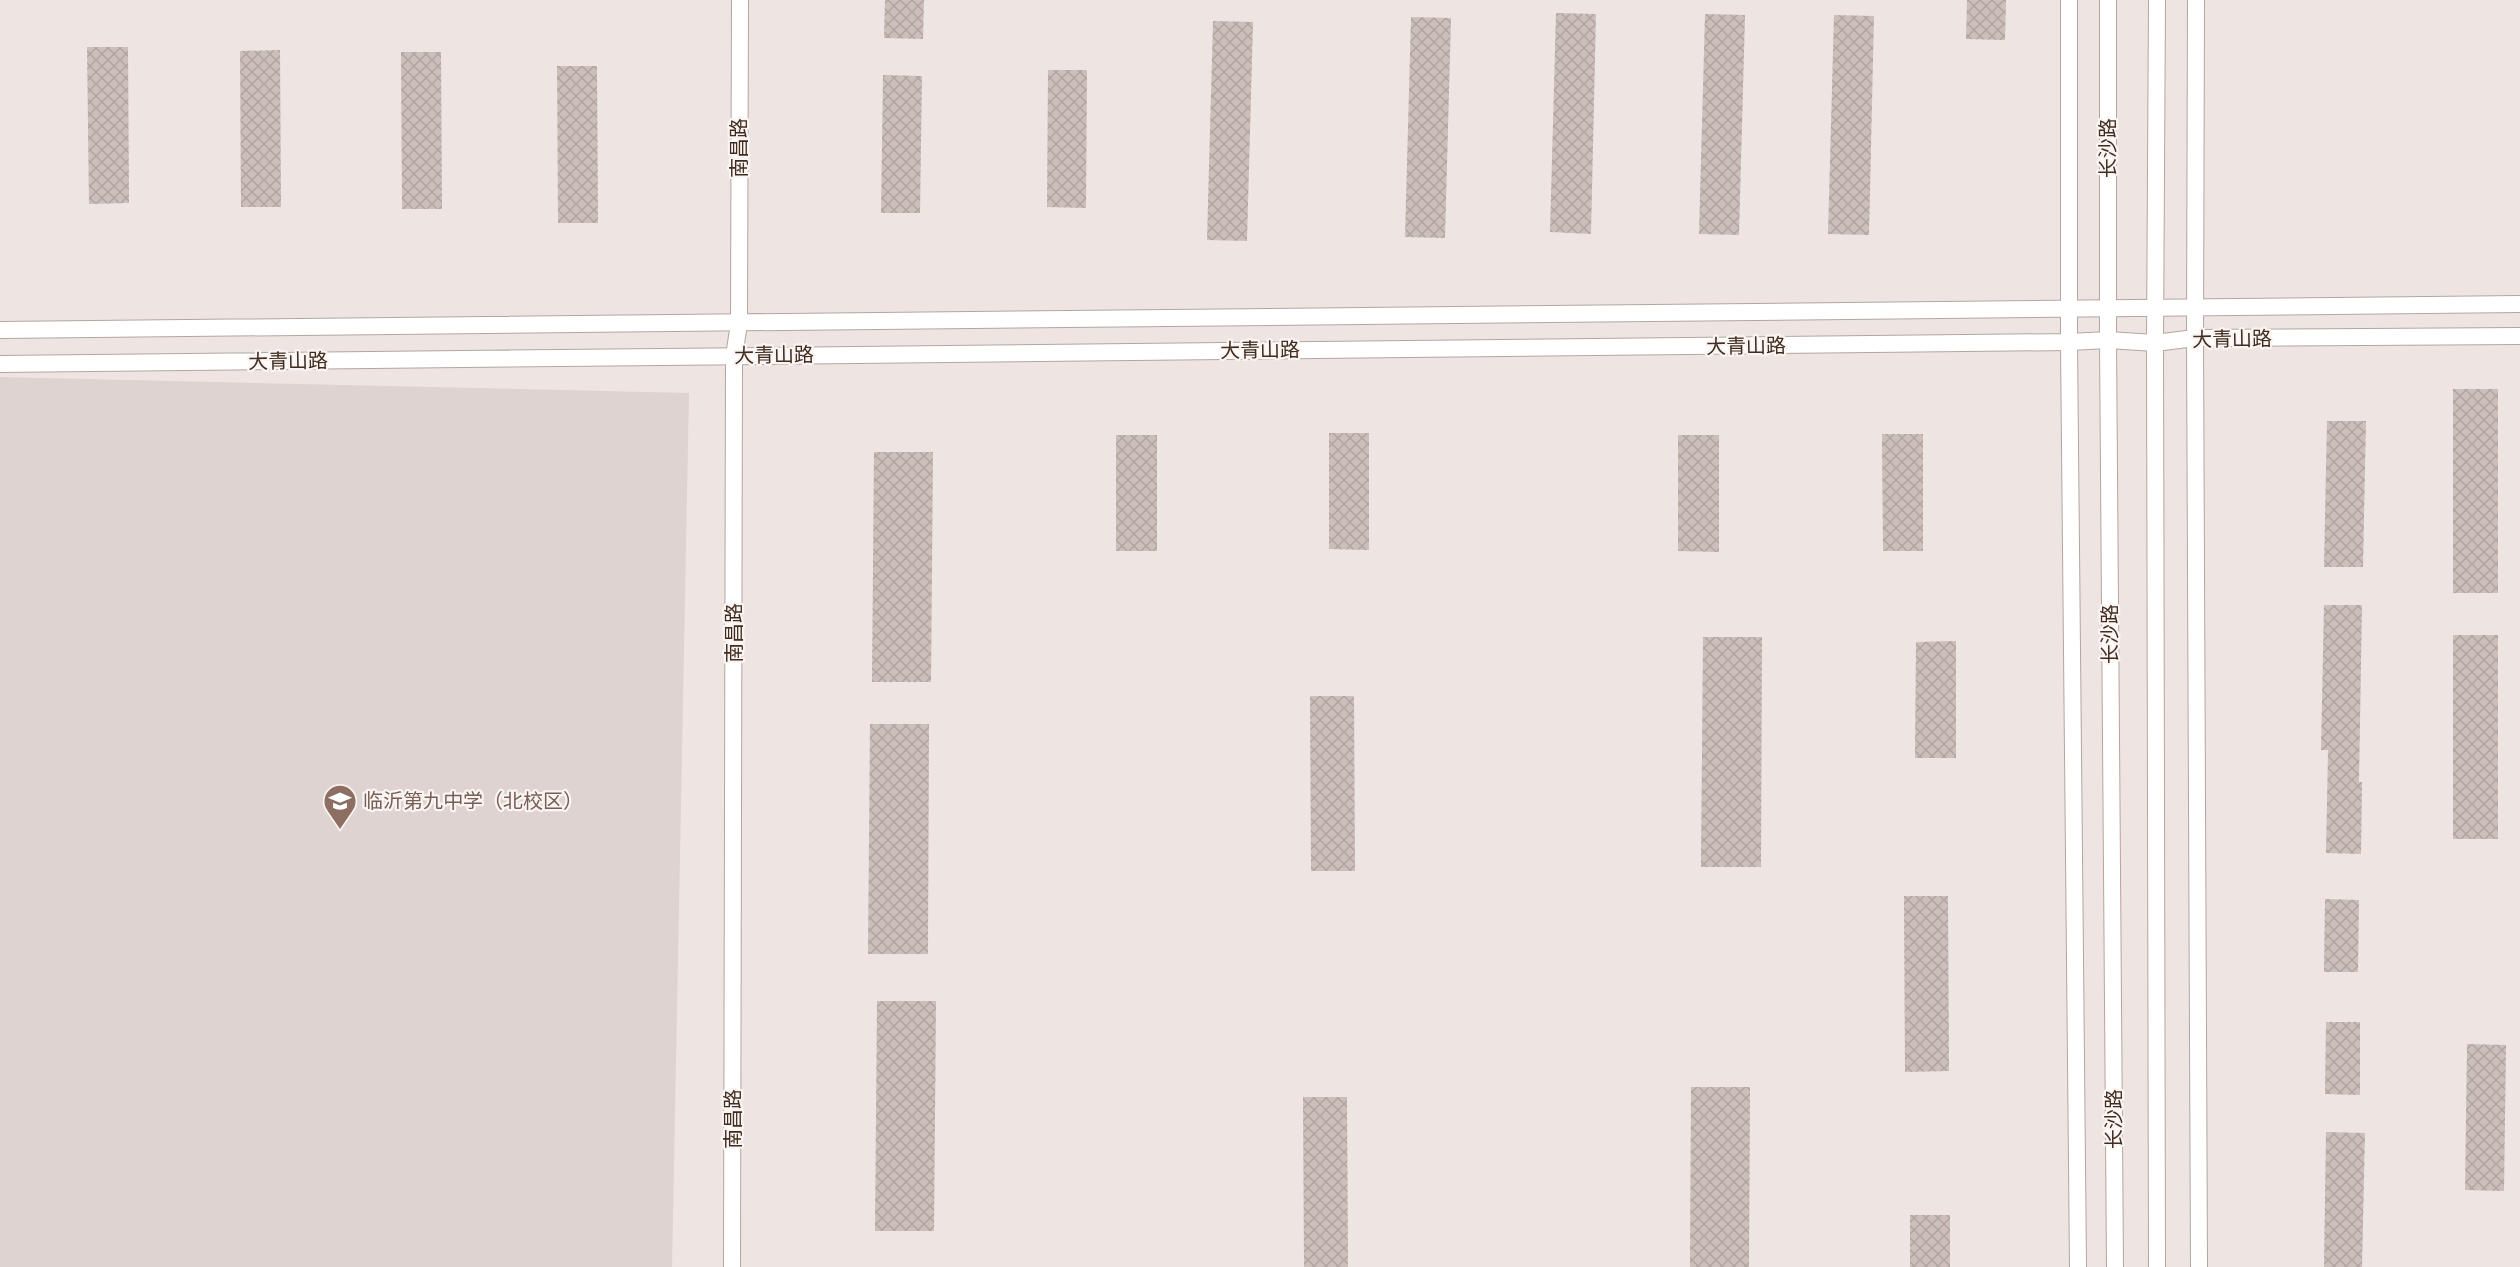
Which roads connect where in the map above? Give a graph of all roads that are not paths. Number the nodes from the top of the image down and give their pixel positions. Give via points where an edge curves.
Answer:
1 (740, 0) edge
2 (2069, 0) edge
3 (2108, 0) edge
4 (2157, 0) edge
5 (2196, 0) edge
6 (2520, 304) edge
7 (2069, 308) junction
8 (2108, 308) junction
9 (2195, 308) junction
10 (2155, 309) junction
11 (739, 324) junction
12 (0, 330) edge
13 (2520, 336) edge
14 (2195, 338) junction
15 (2108, 340) junction
16 (2069, 342) junction
17 (2155, 343) junction
18 (734, 356) junction
19 (0, 364) edge
20 (732, 1267) edge
21 (2078, 1267) edge
22 (2115, 1267) edge
23 (2157, 1267) edge
24 (2199, 1267) edge

1 - 11 street, 南昌路
2 - 7 street
3 - 8 street, 长沙路
4 - 10 street
5 - 9 street
6 - 9 street, 大青山路
7 - 8 street, 大青山路
7 - 11 street, 大青山路
7 - 16 street
8 - 10 street, 大青山路
8 - 15 street, 长沙路
9 - 10 street, 大青山路
9 - 14 street
10 - 17 street
11 - 12 street, 大青山路
11 - 18 street, 南昌路
13 - 14 street, 大青山路
14 - 17 street, 大青山路
14 - 24 street
15 - 16 street, 大青山路
15 - 17 street, 大青山路
15 - 22 street, 长沙路
16 - 18 street, 大青山路
16 - 21 street
17 - 23 street
18 - 19 street, 大青山路
18 - 20 street, 南昌路

